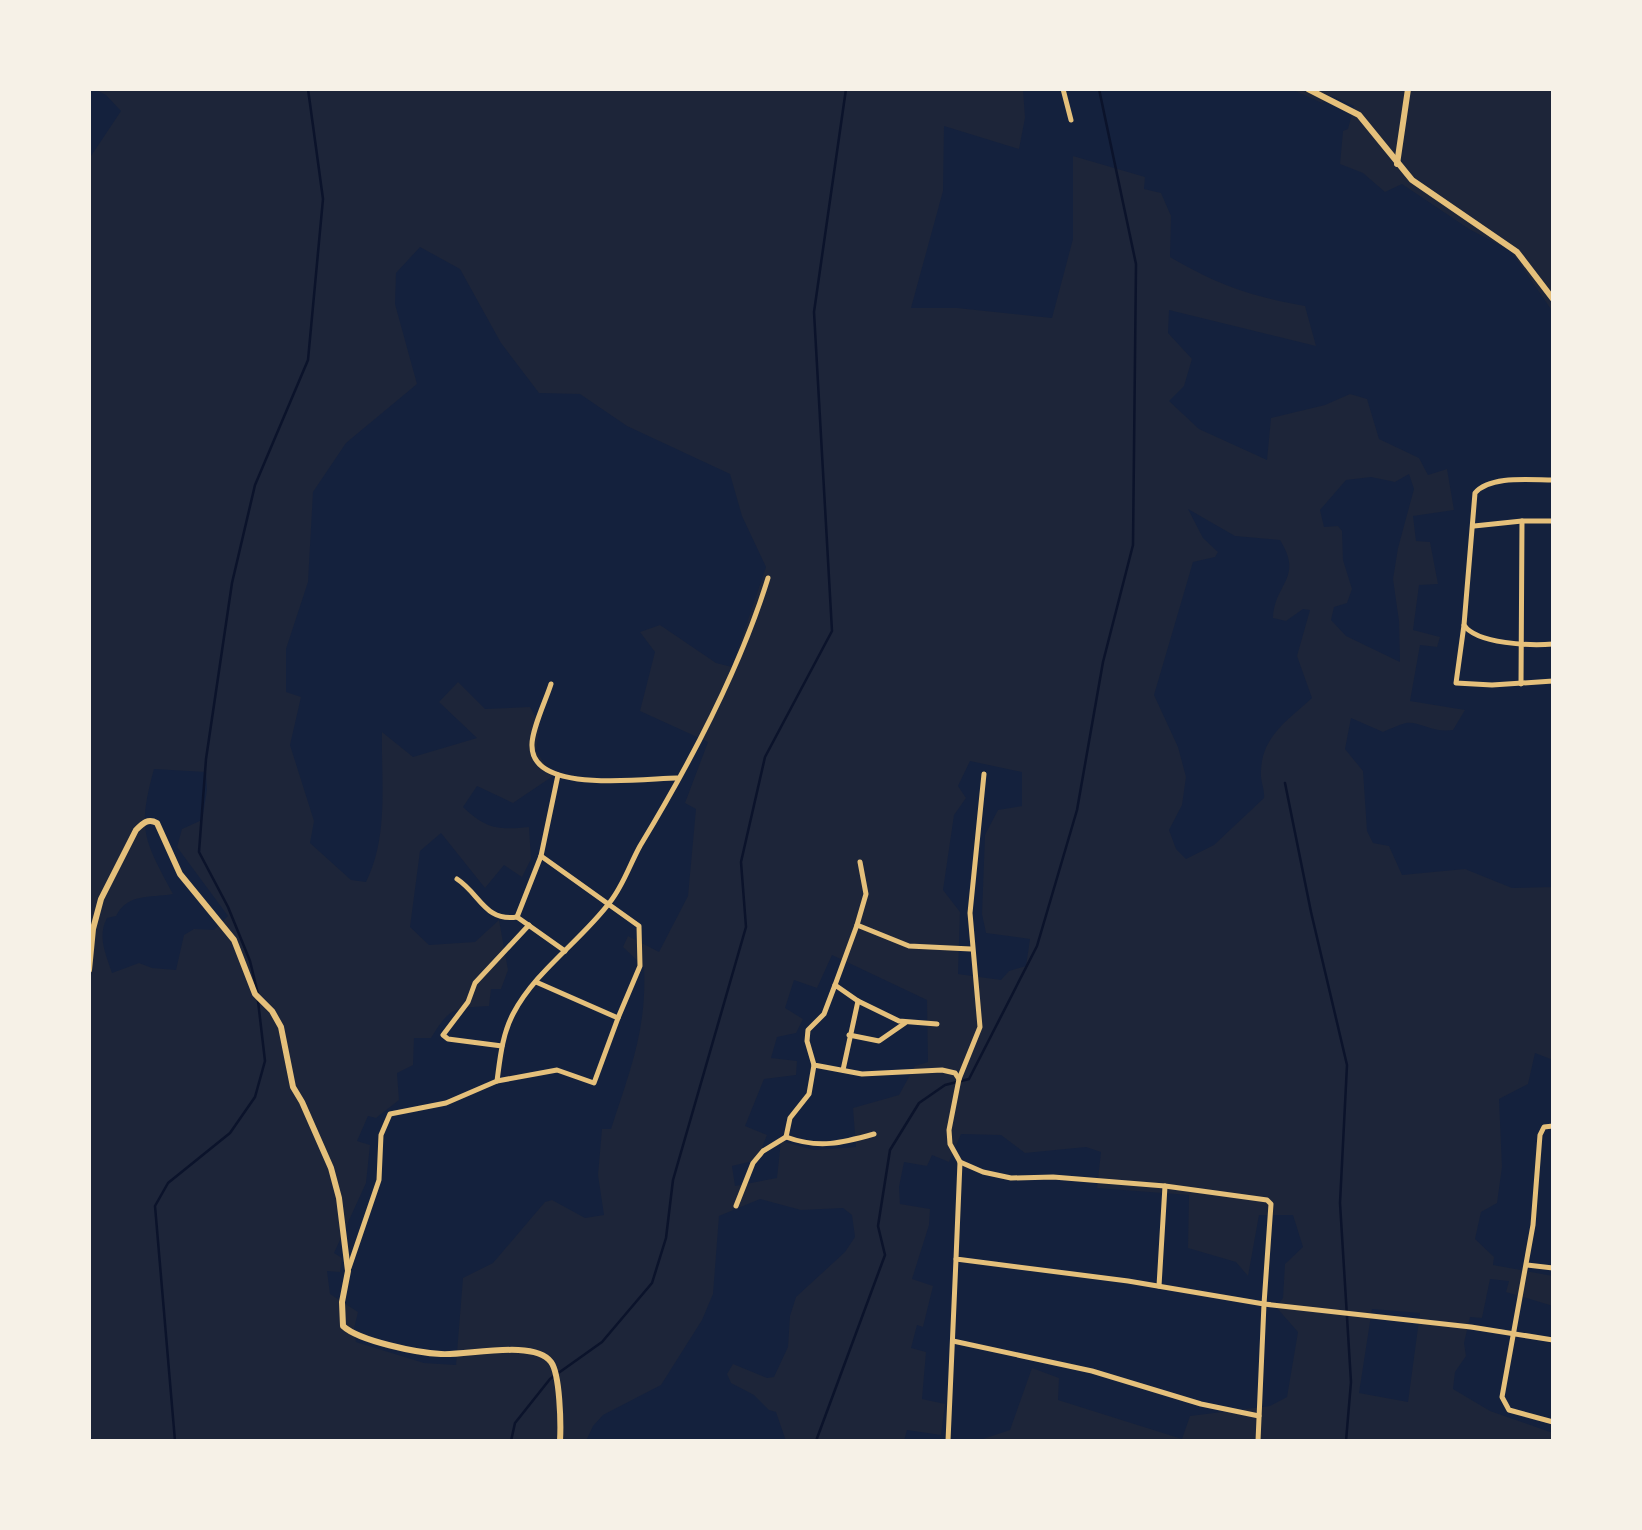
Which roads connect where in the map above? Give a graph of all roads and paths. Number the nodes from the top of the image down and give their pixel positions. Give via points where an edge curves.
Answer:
1 (1063, 89) edge
2 (1308, 89) edge
3 (1408, 89) edge
4 (1071, 120) dead end
5 (1397, 164) junction
6 (1553, 299) edge
7 (1553, 480) edge
8 (1522, 521) junction
9 (1553, 521) edge
10 (1474, 526) junction
11 (768, 578) dead end
12 (1464, 625) junction
13 (1519, 644) junction
14 (1553, 644) edge
15 (1553, 681) edge
16 (551, 684) dead end
17 (1521, 684) junction
18 (984, 774) dead end
19 (558, 775) junction
20 (677, 778) junction
21 (541, 856) junction
22 (860, 862) dead end
23 (457, 879) dead end
24 (610, 903) junction
25 (517, 917) junction
26 (529, 925) junction
27 (857, 925) junction
28 (971, 949) junction
29 (565, 951) junction
30 (89, 970) edge
31 (536, 982) junction
32 (835, 985) junction
33 (858, 1001) junction
34 (618, 1018) junction
35 (905, 1023) junction
36 (937, 1024) dead end
37 (849, 1035) junction
38 (502, 1046) junction
39 (814, 1065) junction
40 (843, 1070) junction
41 (497, 1081) junction
42 (960, 1081) junction
43 (1553, 1126) edge
44 (874, 1133) dead end
45 (786, 1138) junction
46 (960, 1162) junction
47 (1165, 1186) junction
48 (736, 1206) dead end
49 (956, 1259) junction
50 (1527, 1265) junction
51 (1553, 1268) edge
52 (348, 1271) junction
53 (1159, 1286) junction
54 (1264, 1304) junction
55 (1514, 1334) junction
56 (1553, 1340) edge
57 (953, 1341) junction
58 (1259, 1416) junction
59 (1553, 1422) edge
60 (560, 1441) edge
61 (948, 1441) edge
62 (1258, 1441) edge

1 - 4 street
2 - 5 street via 1359,114
3 - 5 street
5 - 6 street via 1420,187 1517,251
7 - 10 street via 1480,488 1474,497
8 - 9 street
8 - 10 street
8 - 13 street
10 - 12 street
11 - 20 street via 721,692
12 - 13 street via 1478,636
12 - 17 street via 1456,683
13 - 14 street
13 - 17 street
15 - 17 street
16 - 19 street via 531,744 539,762
18 - 28 street via 970,913
19 - 20 street via 604,781
19 - 21 street
20 - 24 street
21 - 24 street
21 - 25 street
22 - 27 street via 866,894
23 - 25 street via 491,914
24 - 29 street
24 - 34 street via 641,930 640,966
25 - 26 street
26 - 29 street
26 - 38 street via 475,983 468,1002 443,1035
27 - 28 street via 909,946
27 - 32 street
28 - 42 street via 981,1027
29 - 31 street
30 - 52 street via 94,919 101,899 136,830 153,820 180,874 234,940 258,996 281,1027 293,1087 331,1168
31 - 34 street
31 - 38 street via 513,1014
32 - 33 street
32 - 39 street via 824,1014 807,1034
33 - 35 street
33 - 37 street
34 - 41 street via 593,1084 557,1070
35 - 36 street
35 - 37 street via 879,1041
37 - 40 street
38 - 41 street
39 - 40 street
39 - 45 street via 809,1094 790,1118
40 - 42 street via 874,1075 942,1070 955,1073
41 - 52 street via 446,1103 390,1114 381,1135 379,1180
42 - 46 street via 949,1139
43 - 50 street via 1540,1135
44 - 45 street via 831,1146
45 - 48 street via 753,1164
46 - 47 street via 1011,1178
46 - 49 street
47 - 53 street
47 - 54 street via 1254,1196 1270,1202
49 - 53 street
49 - 57 street
50 - 51 street
50 - 55 street
52 - 60 street via 341,1320 353,1334 442,1354 523,1350 551,1361 559,1377
53 - 54 street
54 - 55 street
54 - 58 street
55 - 56 street
55 - 59 street via 1503,1403 1509,1410
57 - 58 street via 1092,1371
57 - 61 street
58 - 62 street

